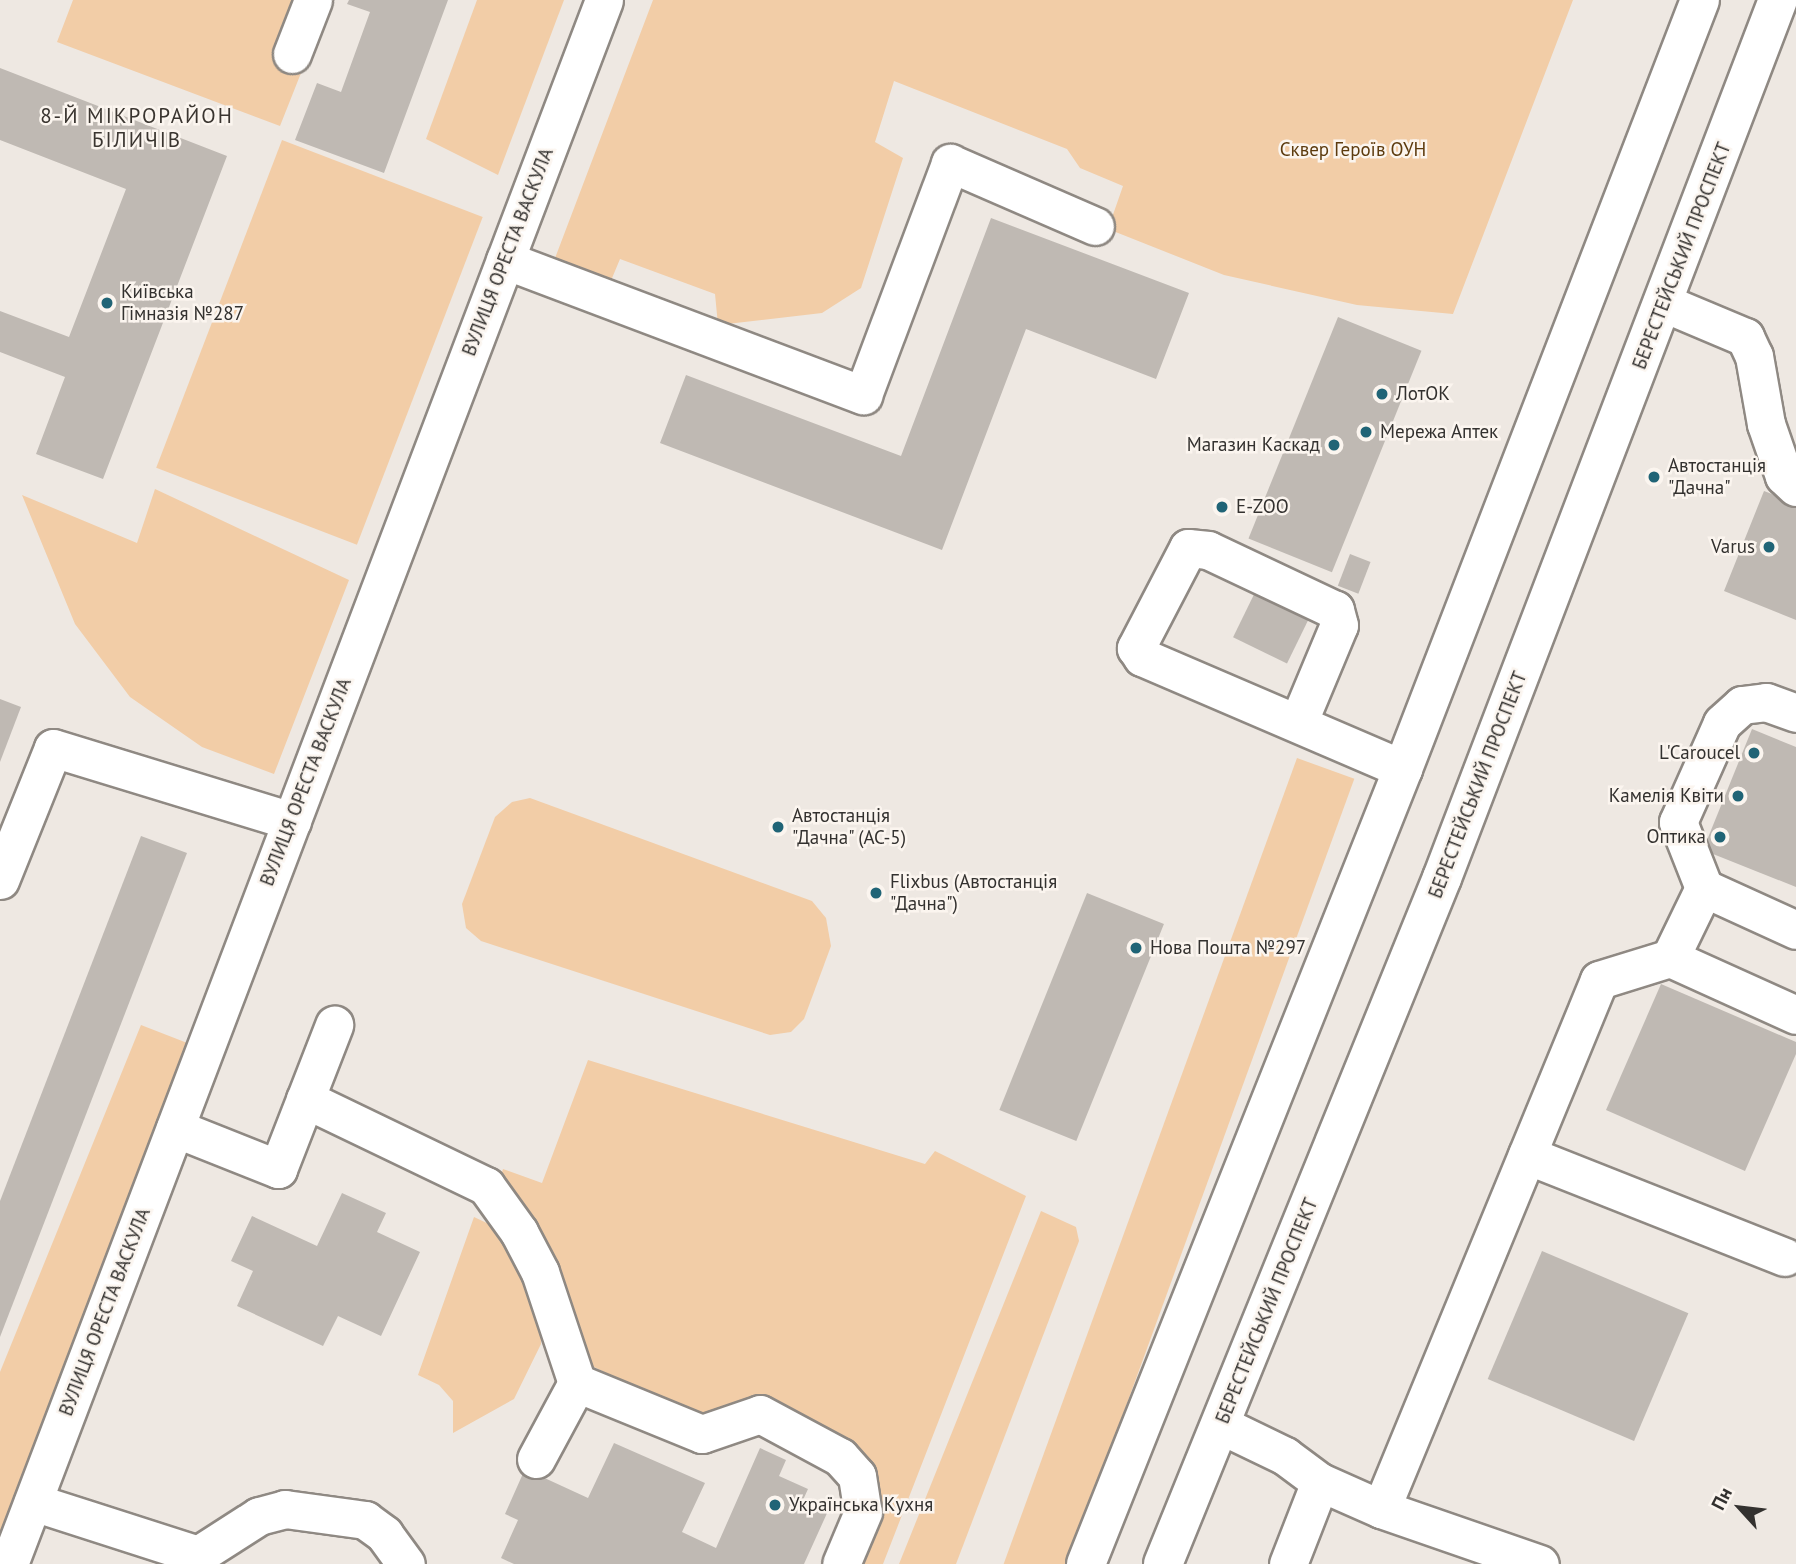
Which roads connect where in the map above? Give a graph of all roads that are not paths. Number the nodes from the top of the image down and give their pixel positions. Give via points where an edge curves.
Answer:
1 (313, 0) edge
2 (604, 0) edge
3 (1683, 0) edge
4 (1700, 0) edge
5 (1778, 0) edge
6 (1682, 50) junction
7 (292, 54) dead end
8 (1094, 226) dead end
9 (505, 260) junction
10 (1664, 303) junction
11 (1796, 487) edge
12 (1796, 713) edge
13 (1298, 723) junction
14 (1404, 769) junction
15 (292, 821) junction
16 (0, 880) edge
17 (1704, 888) junction
18 (1796, 930) edge
19 (1670, 958) junction
20 (1796, 1015) edge
21 (334, 1025) dead end
22 (305, 1098) junction
23 (175, 1128) junction
24 (1527, 1155) junction
25 (1785, 1257) dead end
26 (577, 1383) junction
27 (1221, 1425) junction
28 (537, 1460) dead end
29 (1320, 1482) junction
30 (33, 1502) junction
31 (1381, 1509) junction
32 (1516, 1560) edge
33 (9, 1564) edge
34 (405, 1564) edge
35 (841, 1564) edge
36 (1086, 1564) edge
37 (1163, 1564) edge
38 (1288, 1564) edge

1 - 7 street
2 - 9 street, ВУЛИЦЯ ОРЕСТА ВАСКУЛА
3 - 6 highway
4 - 6 highway
5 - 10 highway, БЕРЕСТЕЙСЬКИЙ ПРОСПЕКТ
6 - 14 highway
8 - 9 street via 950,163 863,395
9 - 15 street, ВУЛИЦЯ ОРЕСТА ВАСКУЛА
10 - 11 street via 1745,337 1754,356 1766,424 1784,476
10 - 27 highway, БЕРЕСТЕЙСЬКИЙ ПРОСПЕКТ via 1442,878
12 - 17 street via 1766,702 1742,705 1722,723 1678,822
13 - 13 street via 1142,657 1136,648 1188,548 1208,550 1335,610 1339,625
13 - 14 street
14 - 36 highway
15 - 16 street via 53,748
15 - 23 street, ВУЛИЦЯ ОРЕСТА ВАСКУЛА
17 - 18 street
17 - 19 street
19 - 20 street
19 - 24 street via 1599,980
21 - 22 street
22 - 23 street via 278,1169
22 - 26 street via 486,1186 540,1272
23 - 30 street, ВУЛИЦЯ ОРЕСТА ВАСКУЛА
24 - 25 street
24 - 31 street
26 - 28 street
26 - 35 street via 702,1434 760,1414 840,1457 858,1476 863,1513
27 - 29 street via 1286,1456
27 - 37 highway, БЕРЕСТЕЙСЬКИЙ ПРОСПЕКТ
29 - 31 street
29 - 38 street
30 - 33 street, ВУЛИЦЯ ОРЕСТА ВАСКУЛА
30 - 34 street via 198,1555 259,1516 285,1509 365,1520 384,1534
31 - 32 street

